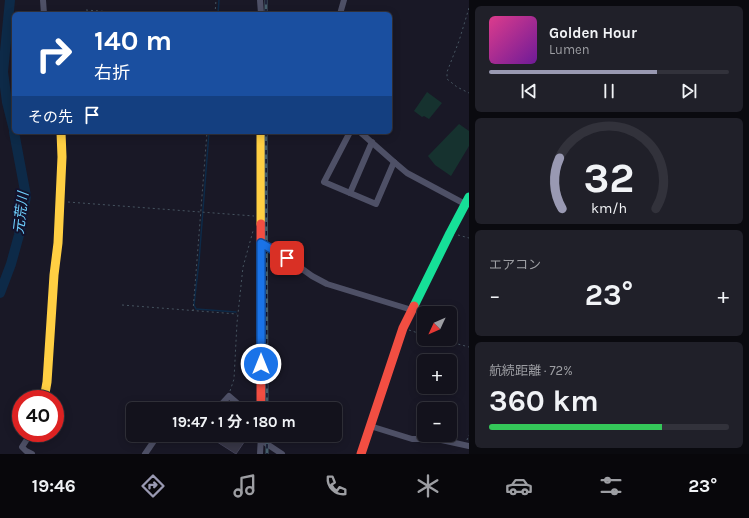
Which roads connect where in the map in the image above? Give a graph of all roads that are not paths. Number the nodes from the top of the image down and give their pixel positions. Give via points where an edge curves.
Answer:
1 (43, 0) edge
2 (260, 0) edge
3 (344, 0) edge
4 (44, 12) edge
5 (261, 12) edge
6 (341, 12) edge
7 (61, 134) edge
8 (261, 134) edge
9 (349, 134) edge
10 (362, 134) edge
11 (372, 142) junction
12 (394, 162) junction
13 (350, 193) junction
14 (467, 201) edge
15 (261, 243) junction
16 (412, 310) junction
17 (45, 390) edge
18 (224, 402) edge
19 (236, 402) edge
20 (261, 402) edge
21 (370, 426) junction
22 (25, 442) edge
23 (153, 442) edge
24 (261, 442) edge
25 (266, 442) edge
26 (469, 446) edge
27 (32, 454) edge
28 (145, 454) edge
29 (260, 454) edge
30 (282, 454) edge
31 (361, 454) edge

1 - 4 street
2 - 5 street
3 - 6 street
7 - 17 street via 58,242
8 - 15 street
9 - 13 street via 324,182
10 - 11 street
11 - 12 street
11 - 13 street
12 - 13 street via 376,204
12 - 14 street via 407,172
14 - 16 street
15 - 16 street via 327,284
15 - 20 street
16 - 21 street via 403,328
18 - 19 street via 229,396
21 - 26 street via 412,439 437,439
21 - 31 street
22 - 27 street via 22,447
23 - 28 street
24 - 29 street
25 - 30 street

